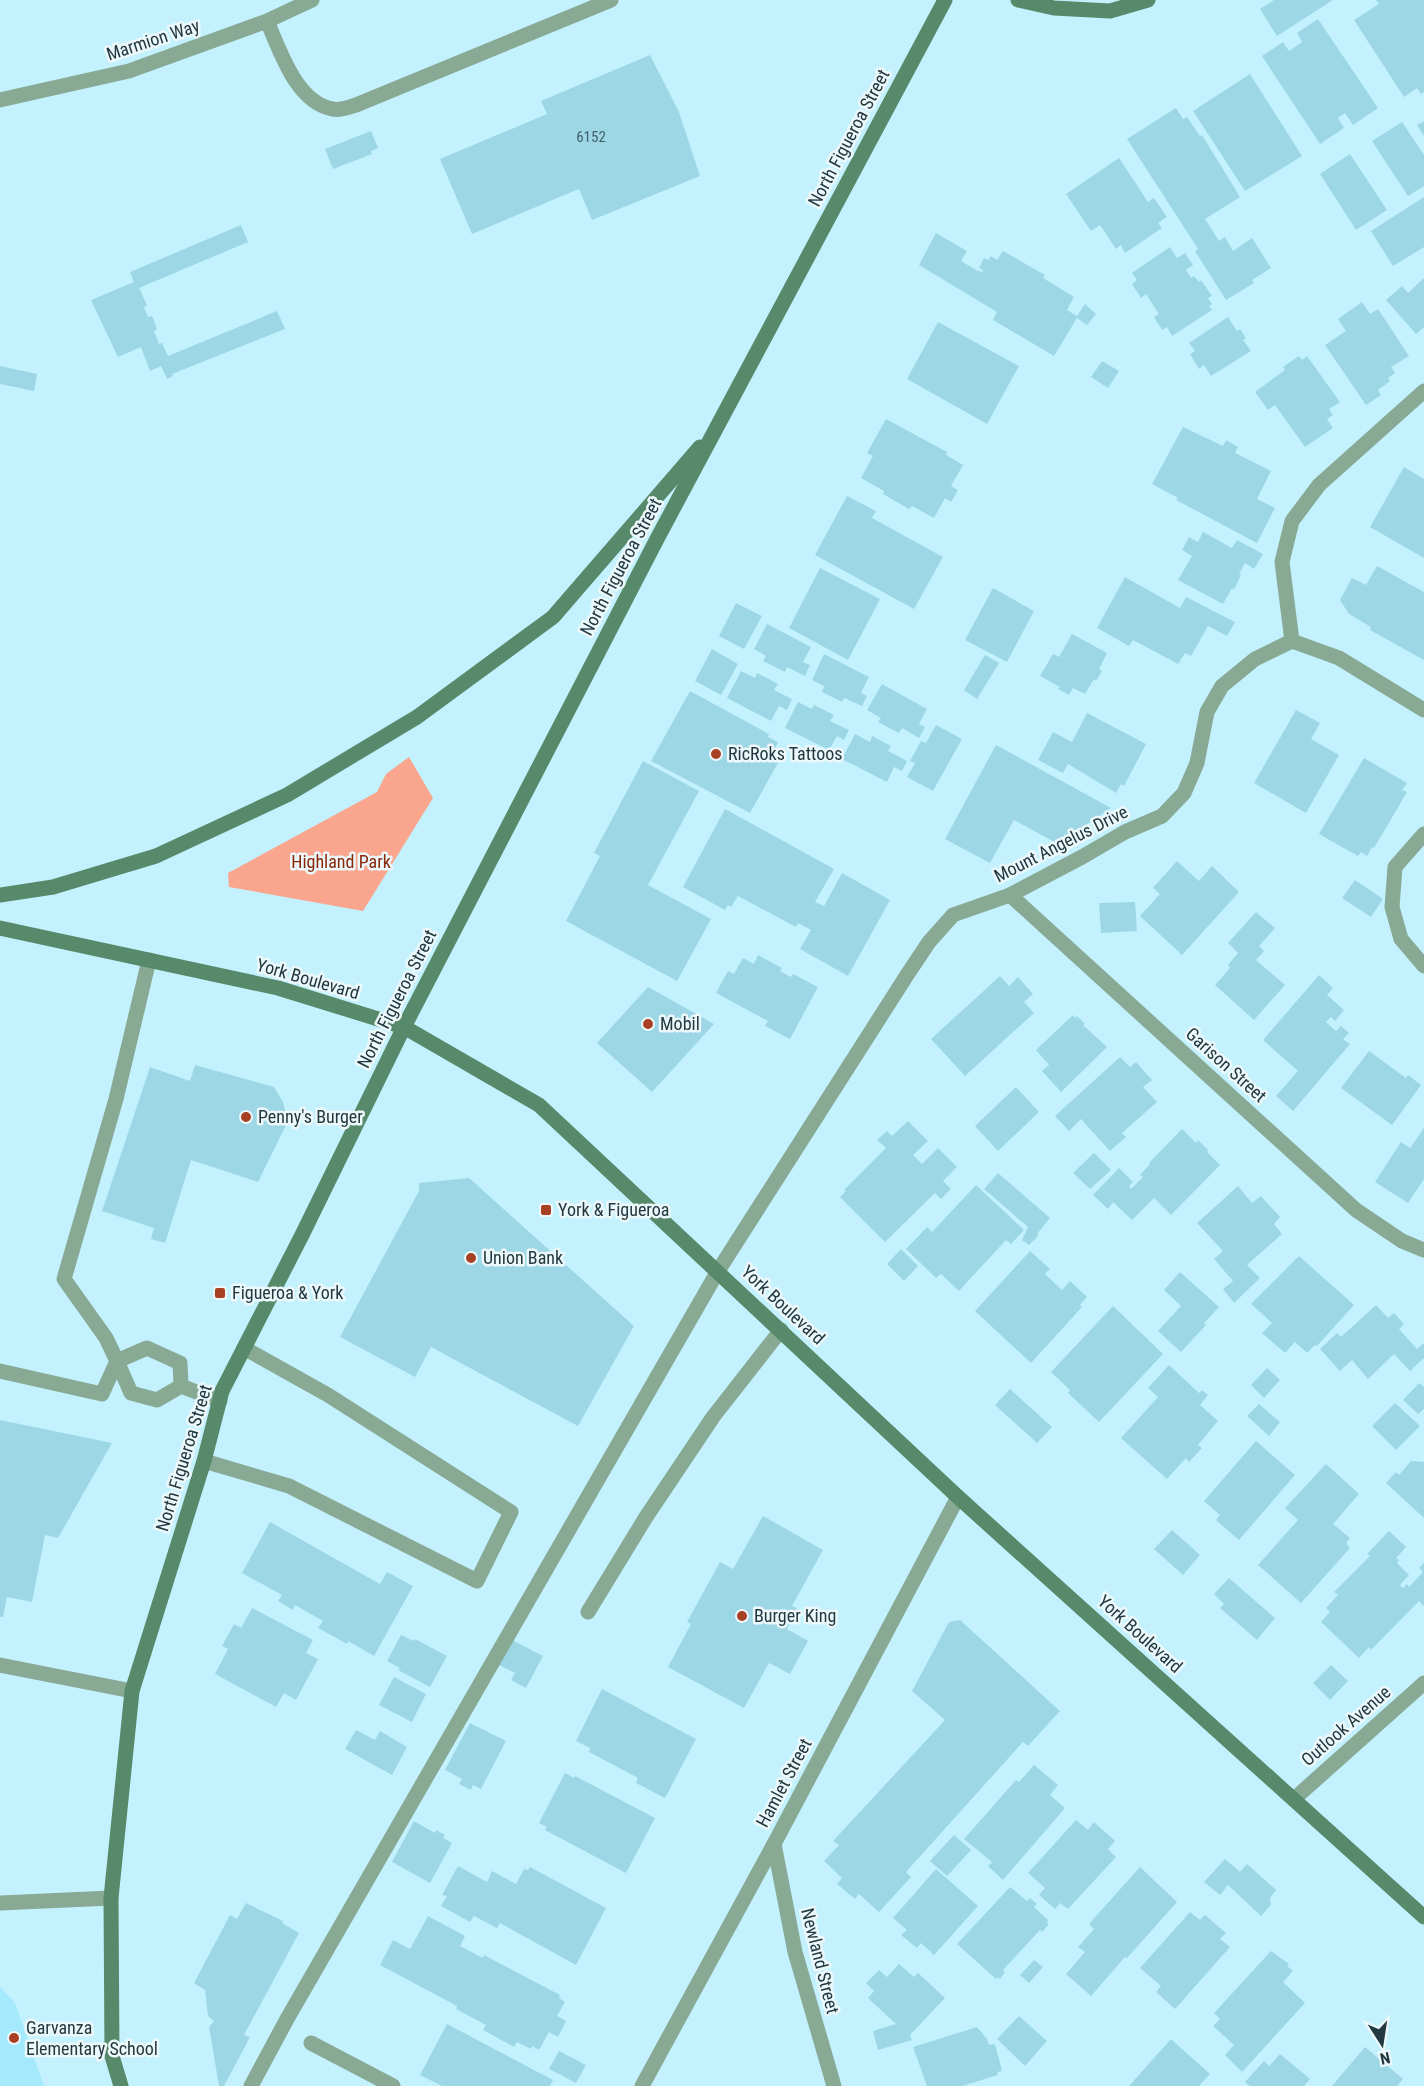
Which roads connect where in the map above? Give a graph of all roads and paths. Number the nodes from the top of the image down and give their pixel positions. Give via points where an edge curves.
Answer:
1 (312, 0) edge
2 (610, 0) edge
3 (945, 0) edge
4 (1018, 0) edge
5 (1148, 0) edge
6 (267, 21) junction
7 (0, 100) edge
8 (1424, 391) edge
9 (719, 425) junction
10 (1292, 641) junction
11 (1424, 710) edge
12 (1424, 834) edge
13 (0, 895) edge
14 (1010, 895) junction
15 (0, 928) edge
16 (149, 960) junction
17 (1424, 966) edge
18 (404, 1028) junction
19 (1424, 1250) edge
20 (718, 1271) junction
21 (781, 1330) junction
22 (244, 1348) junction
23 (117, 1361) junction
24 (0, 1371) edge
25 (181, 1386) junction
26 (220, 1401) junction
27 (204, 1461) junction
28 (958, 1497) junction
29 (588, 1612) dead end
30 (0, 1665) edge
31 (1424, 1683) edge
32 (132, 1691) junction
33 (1294, 1799) junction
34 (774, 1844) junction
35 (111, 1898) junction
36 (0, 1903) edge
37 (1424, 1917) edge
38 (310, 2043) dead end
39 (121, 2086) edge
40 (251, 2086) edge
41 (393, 2086) edge
42 (642, 2086) edge
43 (834, 2086) edge

1 - 6 street, Marmion Way
2 - 6 street via 356,105 335,110 319,105 293,80
3 - 9 main road, North Figueroa Street
4 - 5 main road via 1054,8 1110,12
6 - 7 street, Marmion Way via 129,71
8 - 10 street via 1319,485 1293,521 1281,562
9 - 13 main road via 554,617 417,717 287,795 156,855 53,887
9 - 18 main road, North Figueroa Street
10 - 11 street via 1339,658
10 - 14 street, Mount Angelus Drive via 1255,659 1222,686 1207,712 1197,763 1184,794 1162,816
12 - 17 street via 1395,867 1392,907 1401,939
14 - 19 street, Garison Street via 1356,1210 1402,1241
14 - 20 street, Mount Angelus Drive via 953,915 929,942
15 - 16 main road, York Boulevard
16 - 18 main road, York Boulevard via 278,988
16 - 23 street via 116,1099 64,1278 106,1338
18 - 20 main road, York Boulevard via 539,1106
18 - 22 main road, North Figueroa Street
20 - 21 main road, York Boulevard
20 - 40 street, Mount Angelus Drive
21 - 28 main road, York Boulevard
21 - 29 street via 713,1417 645,1517
22 - 26 main road, North Figueroa Street
22 - 27 street via 328,1395 511,1512 477,1581 289,1486
23 - 24 street via 102,1394
23 - 25 street via 131,1393 157,1400
23 - 25 street via 147,1348 180,1363
25 - 26 street
26 - 27 main road, North Figueroa Street
27 - 32 main road, North Figueroa Street
28 - 33 main road, York Boulevard
28 - 34 street, Hamlet Street
30 - 32 street
31 - 33 street, Outlook Avenue
32 - 35 main road, North Figueroa Street
33 - 37 main road, York Boulevard
34 - 42 street, Hamlet Street
34 - 43 street, Newland Street via 795,1952
35 - 36 street
35 - 39 main road, North Figueroa Street via 112,2056
38 - 41 street

